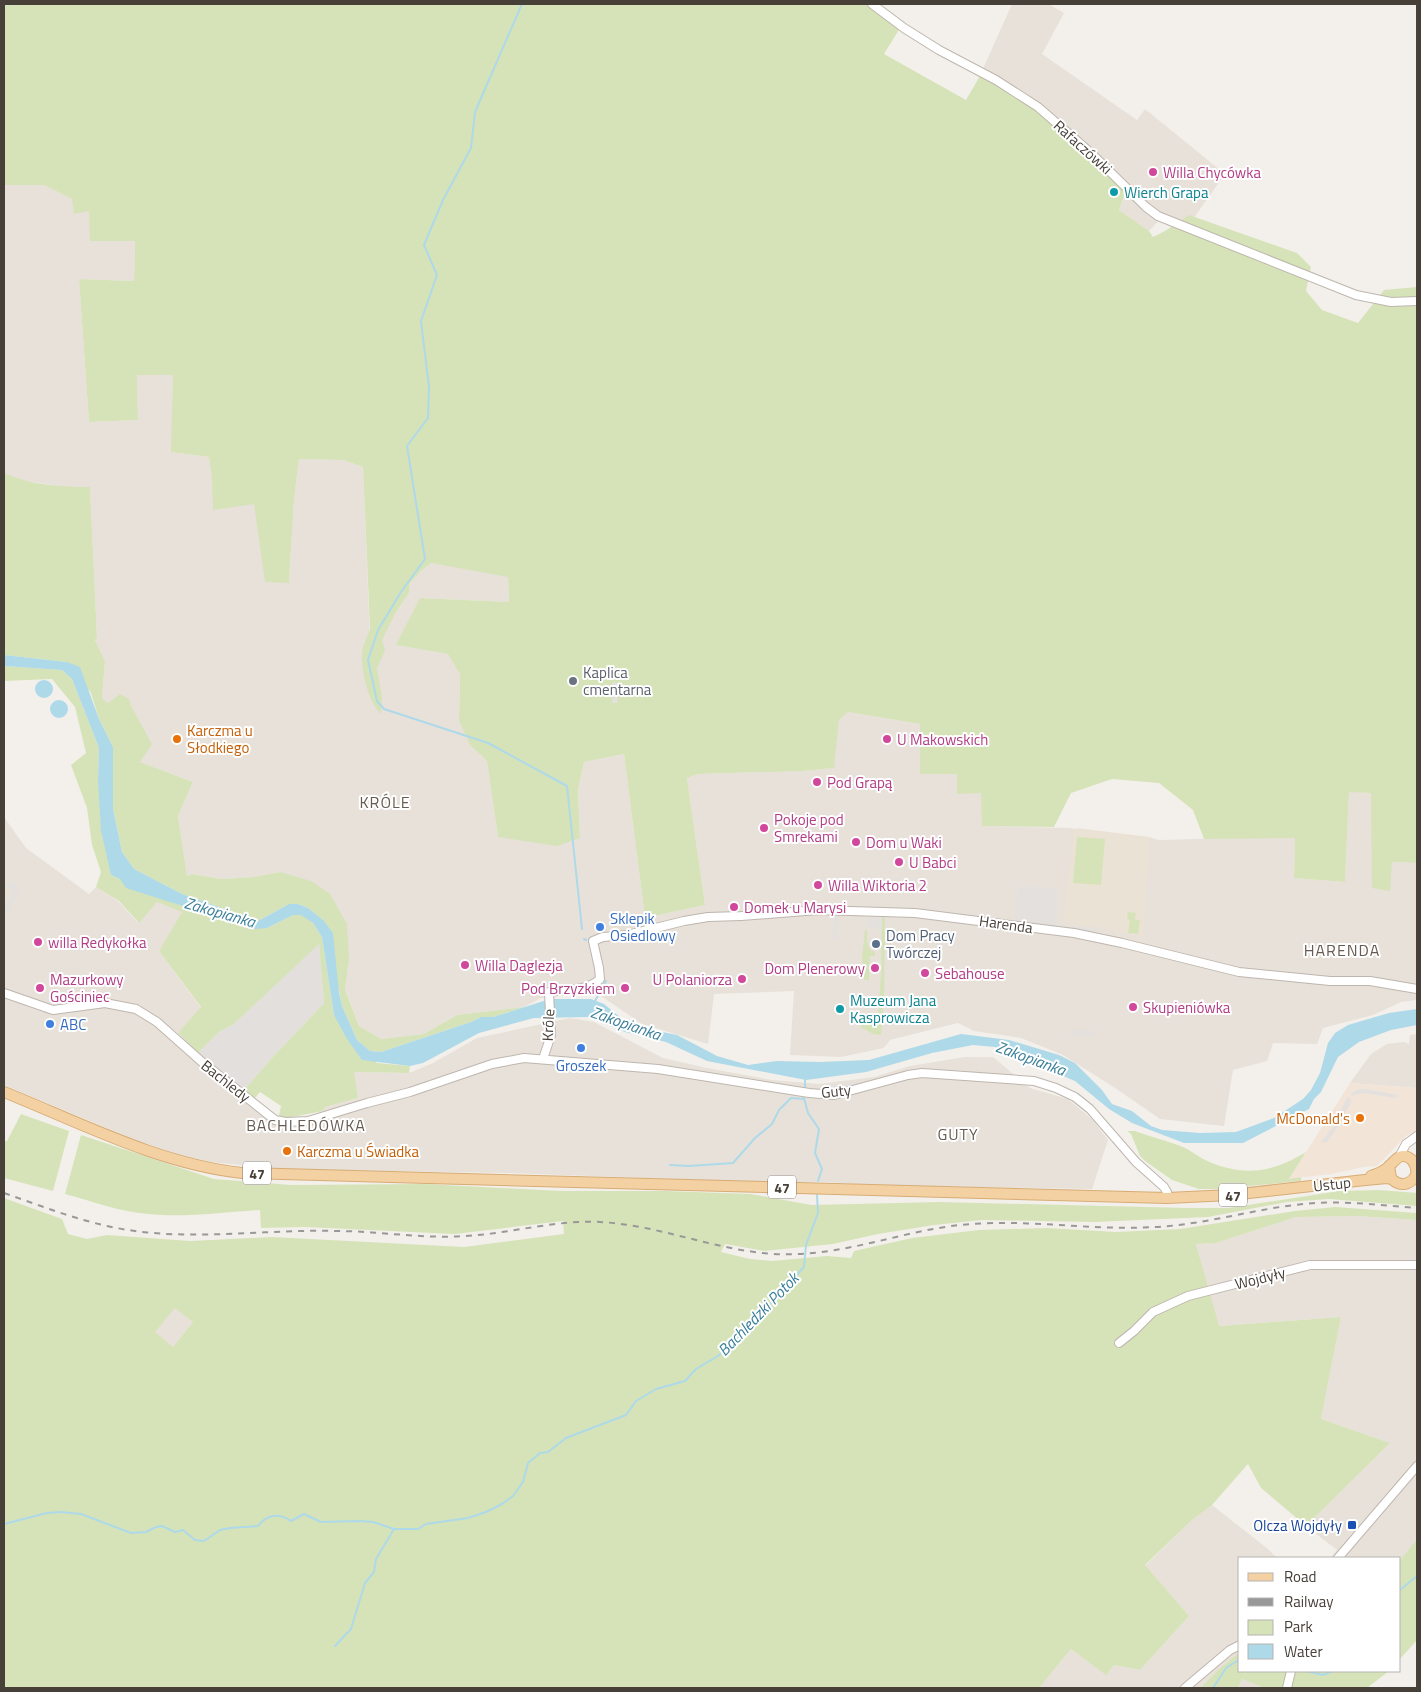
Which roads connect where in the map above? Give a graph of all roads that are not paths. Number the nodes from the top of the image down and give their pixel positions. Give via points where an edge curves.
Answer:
1 (872, 4) edge
2 (1417, 301) edge
3 (593, 941) joint
4 (1417, 989) edge
5 (4, 993) edge
6 (543, 1059) junction
7 (458, 1077) joint
8 (4, 1092) edge
9 (1415, 1138) edge
10 (1399, 1157) junction
11 (1389, 1166) junction
12 (1415, 1166) edge
13 (1392, 1179) junction
14 (1365, 1180) junction
15 (1415, 1180) edge
16 (1167, 1198) junction
17 (1417, 1264) edge
18 (1119, 1343) dead end
19 (1417, 1466) edge
20 (1339, 1557) edge
21 (1238, 1646) edge
22 (1291, 1672) edge
23 (1288, 1687) edge
24 (1185, 1688) edge

1 - 2 street, Rafaczówki via 932,46 1038,107 1158,216 1356,296 1391,302
3 - 4 street, Harenda via 700,918 818,910 915,913 1074,933 1239,972 1370,981
3 - 6 street, Króle via 600,979 588,987 549,992 551,1035
5 - 7 street, Bachledy via 53,1010 105,1003 136,1009 157,1022 275,1120 308,1121
6 - 7 street, Guty via 510,1060
6 - 16 street, Guty via 658,1069 809,1093 853,1091 922,1073 1034,1081 1075,1097 1090,1109 1129,1154 1164,1187
8 - 16 main road, 47 via 168,1158 242,1173
9 - 10 street via 1406,1144
9 - 12 street via 1410,1145
10 - 11 main road, 47
10 - 12 main road via 1406,1157
11 - 13 main road
11 - 14 main road, Ustup / 47
12 - 15 main road, 47
13 - 14 main road, Ustup / 47
13 - 15 main road, 47 via 1401,1184
14 - 16 main road, Ustup / 47 via 1214,1197
17 - 18 street, Wojdyły via 1310,1265 1188,1296 1152,1312
19 - 20 street
21 - 24 street
22 - 23 street

